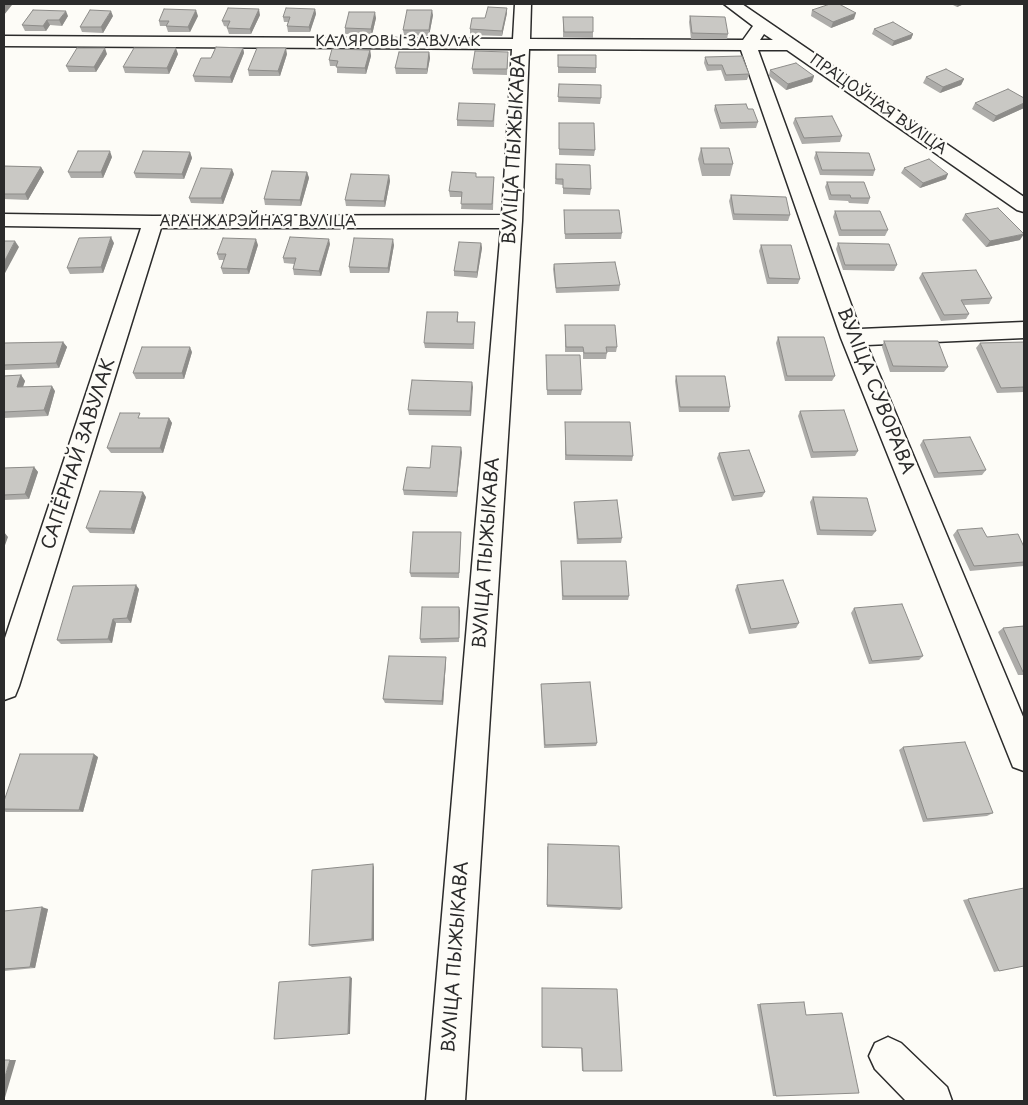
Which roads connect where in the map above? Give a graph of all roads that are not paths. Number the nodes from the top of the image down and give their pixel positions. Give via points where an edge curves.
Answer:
1 (523, 4) edge
2 (732, 4) edge
3 (762, 24) junction
4 (4, 41) edge
5 (521, 43) junction
6 (748, 45) junction
7 (793, 45) junction
8 (1024, 206) edge
9 (4, 220) edge
10 (512, 221) junction
11 (153, 222) junction
12 (1024, 330) edge
13 (852, 338) junction
14 (4, 686) edge
15 (1024, 756) edge
16 (888, 1056) dead end
17 (446, 1101) edge
18 (932, 1101) edge

1 - 5 street, ВУЛІЦА ПЫЖЫКАВА
2 - 3 street, ПРАЦОЎНАЯ ВУЛІЦА
3 - 6 street
3 - 7 street, ПРАЦОЎНАЯ ВУЛІЦА
4 - 5 street, КАЛЯРОВЫ ЗАВУЛАК
5 - 6 street, КАЛЯРОВЫ ЗАВУЛАК
5 - 10 street, ВУЛІЦА ПЫЖЫКАВА
6 - 7 street, КАЛЯРОВЫ ЗАВУЛАК
6 - 13 street, ВУЛІЦА СУВОРАВА
7 - 8 street, ПРАЦОЎНАЯ ВУЛІЦА
9 - 11 street, АРАНЖАРЭЙНАЯ ВУЛІЦА
10 - 11 street, АРАНЖАРЭЙНАЯ ВУЛІЦА
10 - 17 street, ВУЛІЦА ПЫЖЫКАВА
11 - 14 street, САПЁРНАЙ ЗАВУЛАК
12 - 13 street
13 - 15 street, ВУЛІЦА СУВОРАВА
16 - 18 street

